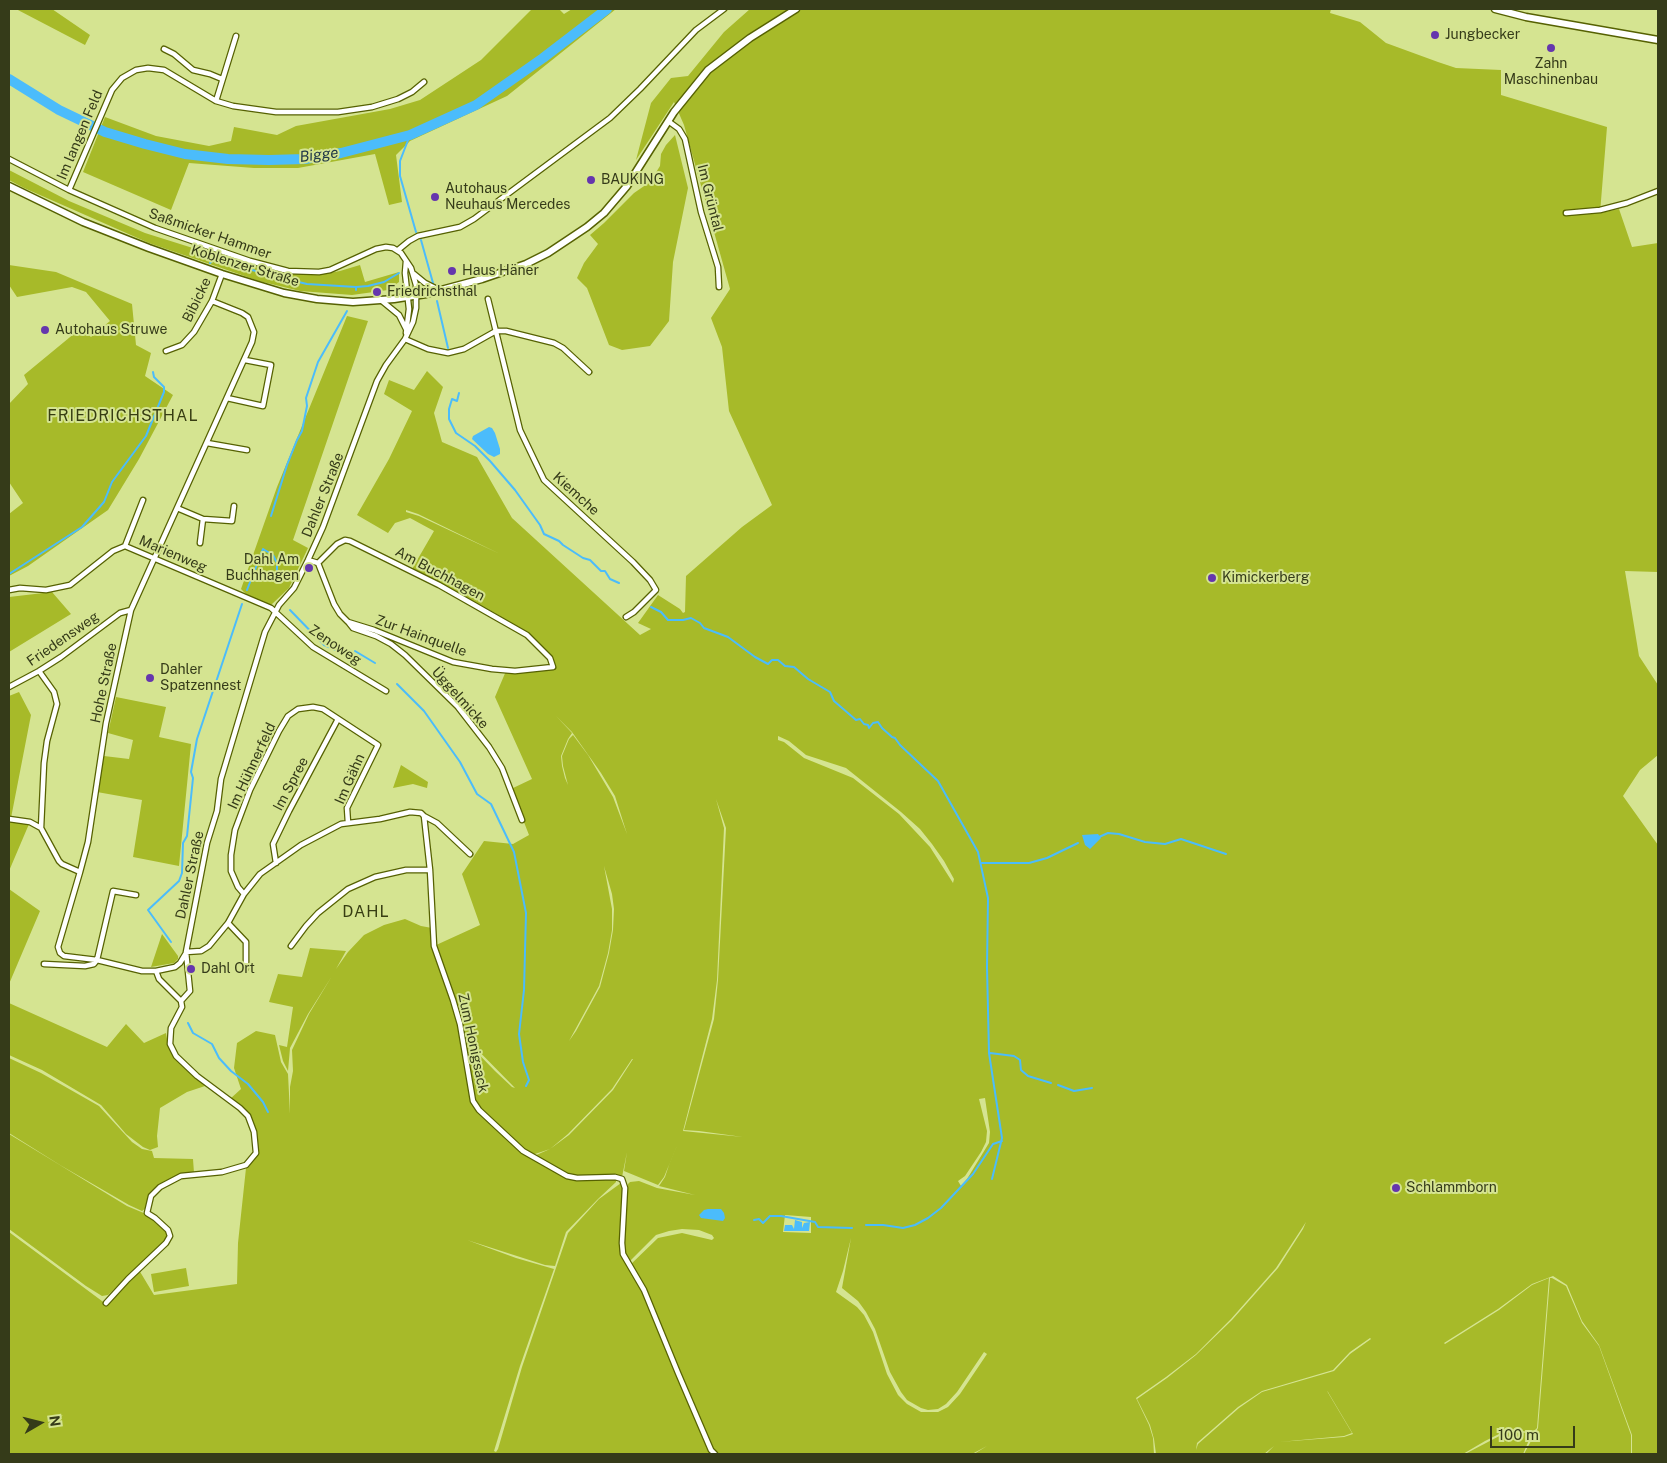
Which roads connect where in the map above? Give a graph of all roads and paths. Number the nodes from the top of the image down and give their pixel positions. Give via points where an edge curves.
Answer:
1 (724, 9) edge
2 (796, 9) edge
3 (1495, 9) edge
4 (236, 36) dead end
5 (1658, 40) edge
6 (164, 50) dead end
7 (222, 79) junction
8 (424, 82) dead end
9 (216, 101) junction
10 (668, 121) junction
11 (9, 159) edge
12 (9, 186) edge
13 (69, 190) junction
14 (1658, 191) edge
15 (1566, 213) dead end
16 (398, 250) junction
17 (406, 262) junction
18 (413, 273) junction
19 (222, 274) junction
20 (719, 287) dead end
21 (440, 290) junction
22 (417, 296) junction
23 (408, 297) junction
24 (488, 299) dead end
25 (212, 301) junction
26 (382, 301) junction
27 (496, 330) junction
28 (406, 331) junction
29 (405, 339) junction
30 (166, 351) dead end
31 (245, 360) junction
32 (589, 372) dead end
33 (228, 398) junction
34 (207, 443) junction
35 (247, 450) dead end
36 (143, 500) dead end
37 (234, 506) dead end
38 (178, 508) junction
39 (203, 520) junction
40 (200, 543) dead end
41 (125, 546) junction
42 (154, 558) junction
43 (308, 560) junction
44 (318, 563) junction
45 (9, 590) edge
46 (131, 610) junction
47 (276, 612) junction
48 (626, 617) dead end
49 (348, 622) junction
50 (553, 667) joint
51 (39, 671) junction
52 (9, 688) edge
53 (386, 691) dead end
54 (338, 719) junction
55 (378, 745) joint
56 (424, 816) junction
57 (9, 820) edge
58 (522, 820) dead end
59 (348, 823) junction
60 (41, 828) junction
61 (470, 854) dead end
62 (276, 863) junction
63 (430, 870) junction
64 (80, 872) junction
65 (244, 894) junction
66 (136, 895) dead end
67 (228, 923) junction
68 (290, 946) dead end
69 (186, 952) junction
70 (97, 960) junction
71 (44, 964) dead end
72 (246, 968) dead end
73 (156, 971) junction
74 (181, 1001) junction
75 (106, 1302) dead end
76 (715, 1454) edge

1 - 16 street via 696,30 610,118 474,219 460,228 418,236
2 - 10 main road, Koblenzer Straße via 744,42 708,70
3 - 5 main road
4 - 7 street
6 - 7 street via 193,70
7 - 9 street
8 - 9 street, Im langen Feld via 390,102 338,112 276,112
9 - 13 street, Im langen Feld via 157,68 131,72 112,90
10 - 20 street, Im Grüntal via 679,129 685,139 701,212 718,267
10 - 21 main road, Koblenzer Straße via 627,186 587,227 526,264
11 - 13 street, Saßmicker Hammer
12 - 19 main road, Koblenzer Straße via 100,228
13 - 16 street, Saßmicker Hammer via 155,228 288,271 330,270 376,249 389,247
14 - 15 street via 1618,206
16 - 17 street
17 - 18 street
17 - 23 street
18 - 21 street
18 - 22 street
19 - 25 street, Bibicke
19 - 26 main road, Koblenzer Straße via 299,297 345,302
21 - 22 main road, Koblenzer Straße
22 - 23 main road, Koblenzer Straße
22 - 29 street, Dahler Straße via 415,316
23 - 26 main road, Koblenzer Straße
23 - 28 street, Dahler Straße
24 - 27 street, Kiemche
25 - 30 street, Bibicke via 194,332 182,345
25 - 31 street, Hohe Straße via 248,317 254,332
26 - 28 street via 399,314
27 - 29 street via 464,349 448,353
27 - 32 street via 554,343
27 - 48 street, Kiemche via 520,430 544,480 633,562 656,590
28 - 29 street, Dahler Straße
29 - 43 street, Dahler Straße via 377,381
31 - 33 street, Hohe Straße
31 - 33 street via 271,365 263,406
33 - 34 street, Hohe Straße
34 - 35 street
34 - 38 street, Hohe Straße
36 - 41 street
37 - 39 street via 232,521
38 - 39 street
38 - 42 street, Hohe Straße
39 - 40 street
41 - 42 street, Marienweg
41 - 45 street, Marienweg via 113,551 70,585 46,590
42 - 46 street, Hohe Straße
42 - 47 street, Marienweg
43 - 44 street
43 - 47 street, Dahler Straße via 294,588
44 - 49 street via 334,604
44 - 50 street, Am Buchhagen via 338,544 350,541 440,585 527,636 550,658
46 - 51 street, Friedensweg via 120,613
46 - 64 street, Hohe Straße via 106,723 88,842
47 - 53 street, Zenoweg via 314,648
47 - 69 street, Dahler Straße via 265,632 221,779
49 - 50 street, Zur Hainquelle via 453,662 515,671
49 - 58 street, Üggelmicke via 353,628 391,644 458,707 502,768
51 - 52 street, Friedensweg
51 - 60 street via 54,692 57,704 44,763
54 - 55 street, Im Hühnerfeld
54 - 62 street, Im Spree via 273,844
54 - 65 street, Im Hühnerfeld via 323,709 306,707 288,716 279,731 242,809 232,843 231,871
55 - 59 street, Im Gähn via 347,808
56 - 59 street via 410,812
56 - 61 street via 437,823
56 - 63 street, Zum Honigsack
57 - 60 street via 30,822
59 - 62 street via 301,845
60 - 64 street via 59,861
62 - 65 street via 260,874
63 - 68 street via 406,870 375,877 348,889 318,913
63 - 76 street, Zum Honigsack via 434,946 456,1008 473,1101 523,1151 567,1176 622,1179 625,1188 623,1254 644,1290
64 - 70 street, Hohe Straße via 58,947 64,956
65 - 67 street
66 - 70 street via 113,891
67 - 69 street via 205,949
67 - 72 street via 246,942
69 - 73 street via 177,966
69 - 74 street, Dahler Straße via 190,989
70 - 71 street via 85,966
70 - 73 street via 142,971
73 - 74 street via 159,979
74 - 75 street, Dahler Straße via 182,1007 171,1028 172,1050 197,1076 248,1116 256,1153 246,1165 222,1172 181,1176 155,1192 147,1213 168,1230 170,1236

